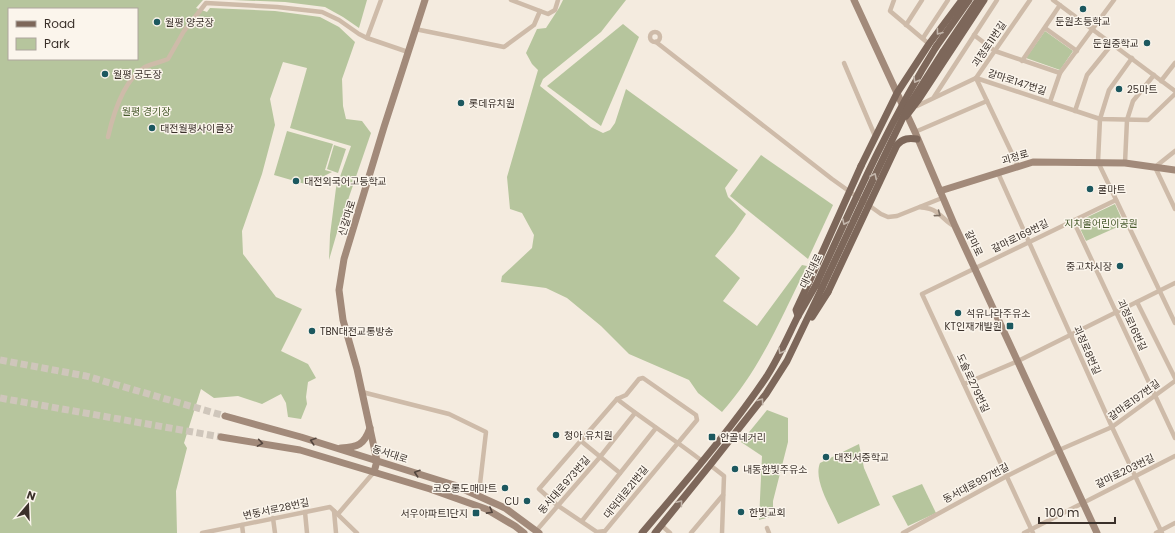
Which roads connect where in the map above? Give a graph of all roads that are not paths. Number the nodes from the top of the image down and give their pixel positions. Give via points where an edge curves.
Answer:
1 (381, 0) edge
2 (425, 0) edge
3 (511, 0) edge
4 (558, 0) edge
5 (854, 0) edge
6 (894, 0) edge
7 (922, 0) edge
8 (948, 0) edge
9 (962, 0) edge
10 (969, 0) edge
11 (978, 0) edge
12 (984, 0) edge
13 (997, 0) edge
14 (1030, 0) edge
15 (1053, 0) edge
16 (1114, 0) edge
17 (1060, 5) junction
18 (540, 11) junction
19 (906, 25) junction
20 (1045, 28) junction
21 (415, 29) junction
22 (1092, 29) junction
23 (974, 35) junction
24 (368, 38) junction
25 (923, 38) junction
26 (656, 42) dead end
27 (1112, 44) junction
28 (936, 48) junction
29 (1076, 51) junction
30 (408, 52) junction
31 (995, 52) junction
32 (1132, 58) junction
33 (1022, 61) junction
34 (1175, 63) edge
35 (844, 64) dead end
36 (1060, 74) junction
37 (1154, 75) junction
38 (976, 78) junction
39 (1161, 81) junction
40 (1175, 91) edge
41 (897, 93) junction
42 (1175, 94) edge
43 (934, 97) junction
44 (987, 101) junction
45 (1050, 102) junction
46 (917, 106) dead end
47 (1075, 110) junction
48 (906, 116) junction
49 (1100, 119) junction
50 (1126, 120) junction
51 (914, 132) junction
52 (875, 136) junction
53 (108, 137) dead end
54 (917, 140) junction
55 (1175, 150) edge
56 (1098, 162) junction
57 (1125, 163) junction
58 (1018, 166) junction
59 (1156, 167) junction
60 (1175, 170) edge
61 (998, 173) junction
62 (941, 194) junction
63 (1116, 200) junction
64 (920, 207) junction
65 (1175, 209) edge
66 (1073, 220) junction
67 (955, 226) junction
68 (1029, 242) junction
69 (975, 268) junction
70 (1175, 283) edge
71 (819, 287) junction
72 (1160, 290) junction
73 (1137, 302) junction
74 (1116, 312) junction
75 (1175, 323) edge
76 (1071, 335) junction
77 (1018, 361) junction
78 (1175, 380) edge
79 (964, 384) junction
80 (362, 392) junction
81 (1155, 396) junction
82 (617, 399) junction
83 (636, 413) junction
84 (225, 416) tunnel mouth
85 (1112, 427) junction
86 (370, 428) junction
87 (656, 428) junction
88 (221, 437) tunnel mouth
89 (1175, 438) edge
90 (581, 441) junction
91 (678, 442) junction
92 (336, 448) junction
93 (1059, 450) junction
94 (600, 456) junction
95 (1175, 456) edge
96 (377, 461) junction
97 (702, 461) junction
98 (710, 466) junction
99 (374, 472) junction
100 (620, 473) junction
101 (1007, 476) junction
102 (1136, 477) junction
103 (477, 494) junction
104 (723, 495) junction
105 (1082, 502) junction
106 (557, 505) junction
107 (334, 510) junction
108 (305, 512) junction
109 (338, 514) junction
110 (273, 518) junction
111 (582, 521) junction
112 (1175, 523) edge
113 (242, 525) junction
114 (661, 525) junction
115 (912, 531) edge
116 (1032, 531) edge
117 (214, 532) edge
118 (537, 532) edge
119 (1162, 532) edge
120 (202, 533) edge
121 (243, 533) edge
122 (275, 533) edge
123 (307, 533) edge
124 (336, 533) edge
125 (357, 533) edge
126 (524, 533) edge
127 (642, 533) edge
128 (655, 533) edge
129 (670, 533) edge
130 (691, 533) edge
131 (722, 533) edge
132 (903, 533) edge
133 (1024, 533) edge
134 (1097, 533) edge
135 (1156, 533) edge

1 - 24 street
2 - 21 street, 신갈마로
3 - 18 street
4 - 18 street via 555,10 548,14
5 - 41 street, 갈마로
6 - 19 street via 890,11
7 - 19 street
8 - 25 street
9 -> 28 main road
10 - 28 main road, 대덕대로
11 - 28 main road, 대덕대로
12 - 48 main road
13 - 23 street, 갈마로147번길
14 - 31 street, 괴정로11번길
15 - 17 street
16 - 22 street, 갈마로147번길
17 - 20 street
17 - 22 street
18 - 21 street via 534,25 504,47
19 - 25 street
20 - 29 street
20 - 33 street
21 - 30 street, 신갈마로
22 - 27 street
22 - 29 street, 갈마로147번길
23 - 31 street
23 - 43 street, 갈마로147번길
24 - 30 street
24 - 53 street via 322,12 277,6 206,3 184,31 168,59 144,68 133,78 119,99
25 - 28 street
26 - 64 street via 874,210 888,217
27 - 32 street
27 - 47 street via 1087,75
28 - 41 main road
28 - 71 main road, 대덕대로, bridge
29 - 36 street, 갈마로147번길
30 - 80 street, 신갈마로 via 344,259 339,290 343,320
31 - 33 street
31 - 38 street, 괴정로11번길
32 - 37 street
32 - 49 street via 1109,90
33 - 36 street
34 - 39 street
35 - 52 street
36 - 45 street, 갈마로147번길
37 - 39 street
37 - 50 street via 1133,101
38 - 43 street, 갈마로147번길
38 - 44 street, 괴정로11번길
38 - 45 street, 갈마로147번길
39 - 40 street
41 - 48 street, 갈마로
41 - 52 main road
42 - 50 street, 갈마로147번길 via 1148,120
43 - 46 street, 갈마로147번길
44 - 51 street
44 - 58 street, 괴정로11번길
45 - 47 street, 갈마로147번길
47 - 49 street, 갈마로147번길
48 - 51 street, 갈마로
49 - 50 street, 갈마로147번길
49 - 56 street
50 - 57 street
51 - 54 street, 갈마로
52 - 71 main road, bridge via 861,166
54 - 62 street, 갈마로
54 - 71 main road, bridge via 901,140 897,145
55 - 59 street
56 - 57 street, 괴정로
56 - 58 street, 괴정로 via 1033,162
56 - 63 street
57 - 59 street, 괴정로
58 - 61 street, 괴정로
59 - 60 street, 괴정로
59 - 65 street
61 - 62 street, 괴정로
61 - 68 street, 괴정로8번길
62 - 64 street
62 - 67 street, 갈마로
63 - 66 street, 갈마로169번길
63 - 72 street
64 -> 67 street via 932,209
66 - 68 street, 갈마로169번길
66 - 74 street, 괴정로16번길
67 - 69 street, 갈마로
68 - 69 street, 갈마로169번길
68 - 76 street, 괴정로8번길
69 - 77 street, 갈마로
69 - 79 street, 도솔로279번길 via 922,294
70 - 72 street
71 -> 97 main road, 대덕대로 via 798,316 768,374
98 -> 71 main road, 대덕대로 via 776,378 807,320
72 - 73 street
72 - 75 street
73 - 74 street
73 - 78 street
74 - 76 street
74 - 81 street, 괴정로16번길
76 - 77 street
76 - 85 street, 괴정로8번길
77 - 79 street
77 - 93 street, 갈마로
78 - 81 street, 갈마로197번길
79 - 101 street, 도솔로279번길
80 - 86 street, 신갈마로
80 - 103 street via 449,414 486,432
81 - 85 street, 갈마로197번길
81 - 89 street, 괴정로16번길
82 - 83 street
82 - 90 street, 대덕대로21번길
82 - 91 street, 대덕대로21번길 via 626,395 639,379 643,378 696,415 697,420
83 - 87 street
83 - 94 street, 동서대로973번길
92 -> 84 street, 동서대로
85 - 93 street, 갈마로197번길
85 - 102 street, 괴정로8번길
86 - 92 street via 360,444
86 - 96 street, 신갈마로
87 - 91 street
87 - 100 street, 대덕대로21번길
88 -> 99 street via 300,450
90 - 94 street
90 - 106 street, 대덕대로21번길 via 539,489
91 - 97 street
91 - 111 street, 대덕대로21번길 via 606,531 597,532
92 - 96 street, 동서대로
93 - 101 street, 동서대로997번길
93 - 105 street, 갈마로
94 - 100 street
94 - 106 street, 동서대로973번길
95 - 102 street, 갈마로203번길
96 - 99 street
103 -> 96 street, 동서대로
97 - 127 main road, 대덕대로
98 - 104 street via 724,476
114 -> 98 main road, 대덕대로
99 - 109 street
99 -> 126 street via 451,495 486,509
100 - 111 street, 대덕대로21번길
101 - 115 street, 동서대로997번길
101 - 116 street, 도솔로279번길
102 - 105 street, 갈마로203번길
102 - 119 street, 괴정로8번길
103 - 118 street, 동서대로 via 505,508
104 - 130 street
104 - 131 street
105 - 116 street, 갈마로203번길
105 - 134 street, 갈마로
106 - 111 street, 대덕대로21번길
106 - 118 street, 동서대로973번길
107 - 108 street, 변동서로28번길 via 330,507
107 - 109 street
107 - 124 street
108 - 110 street, 변동서로28번길
108 - 123 street
109 - 125 street
110 - 113 street, 변동서로28번길
110 - 122 street
112 - 119 street
113 - 117 street, 변동서로28번길
113 - 121 street
114 - 128 main road, 대덕대로
114 - 129 street
115 - 132 street, 동서대로997번길
116 - 133 street, 갈마로203번길
117 - 120 street, 변동서로28번길
119 - 135 street

